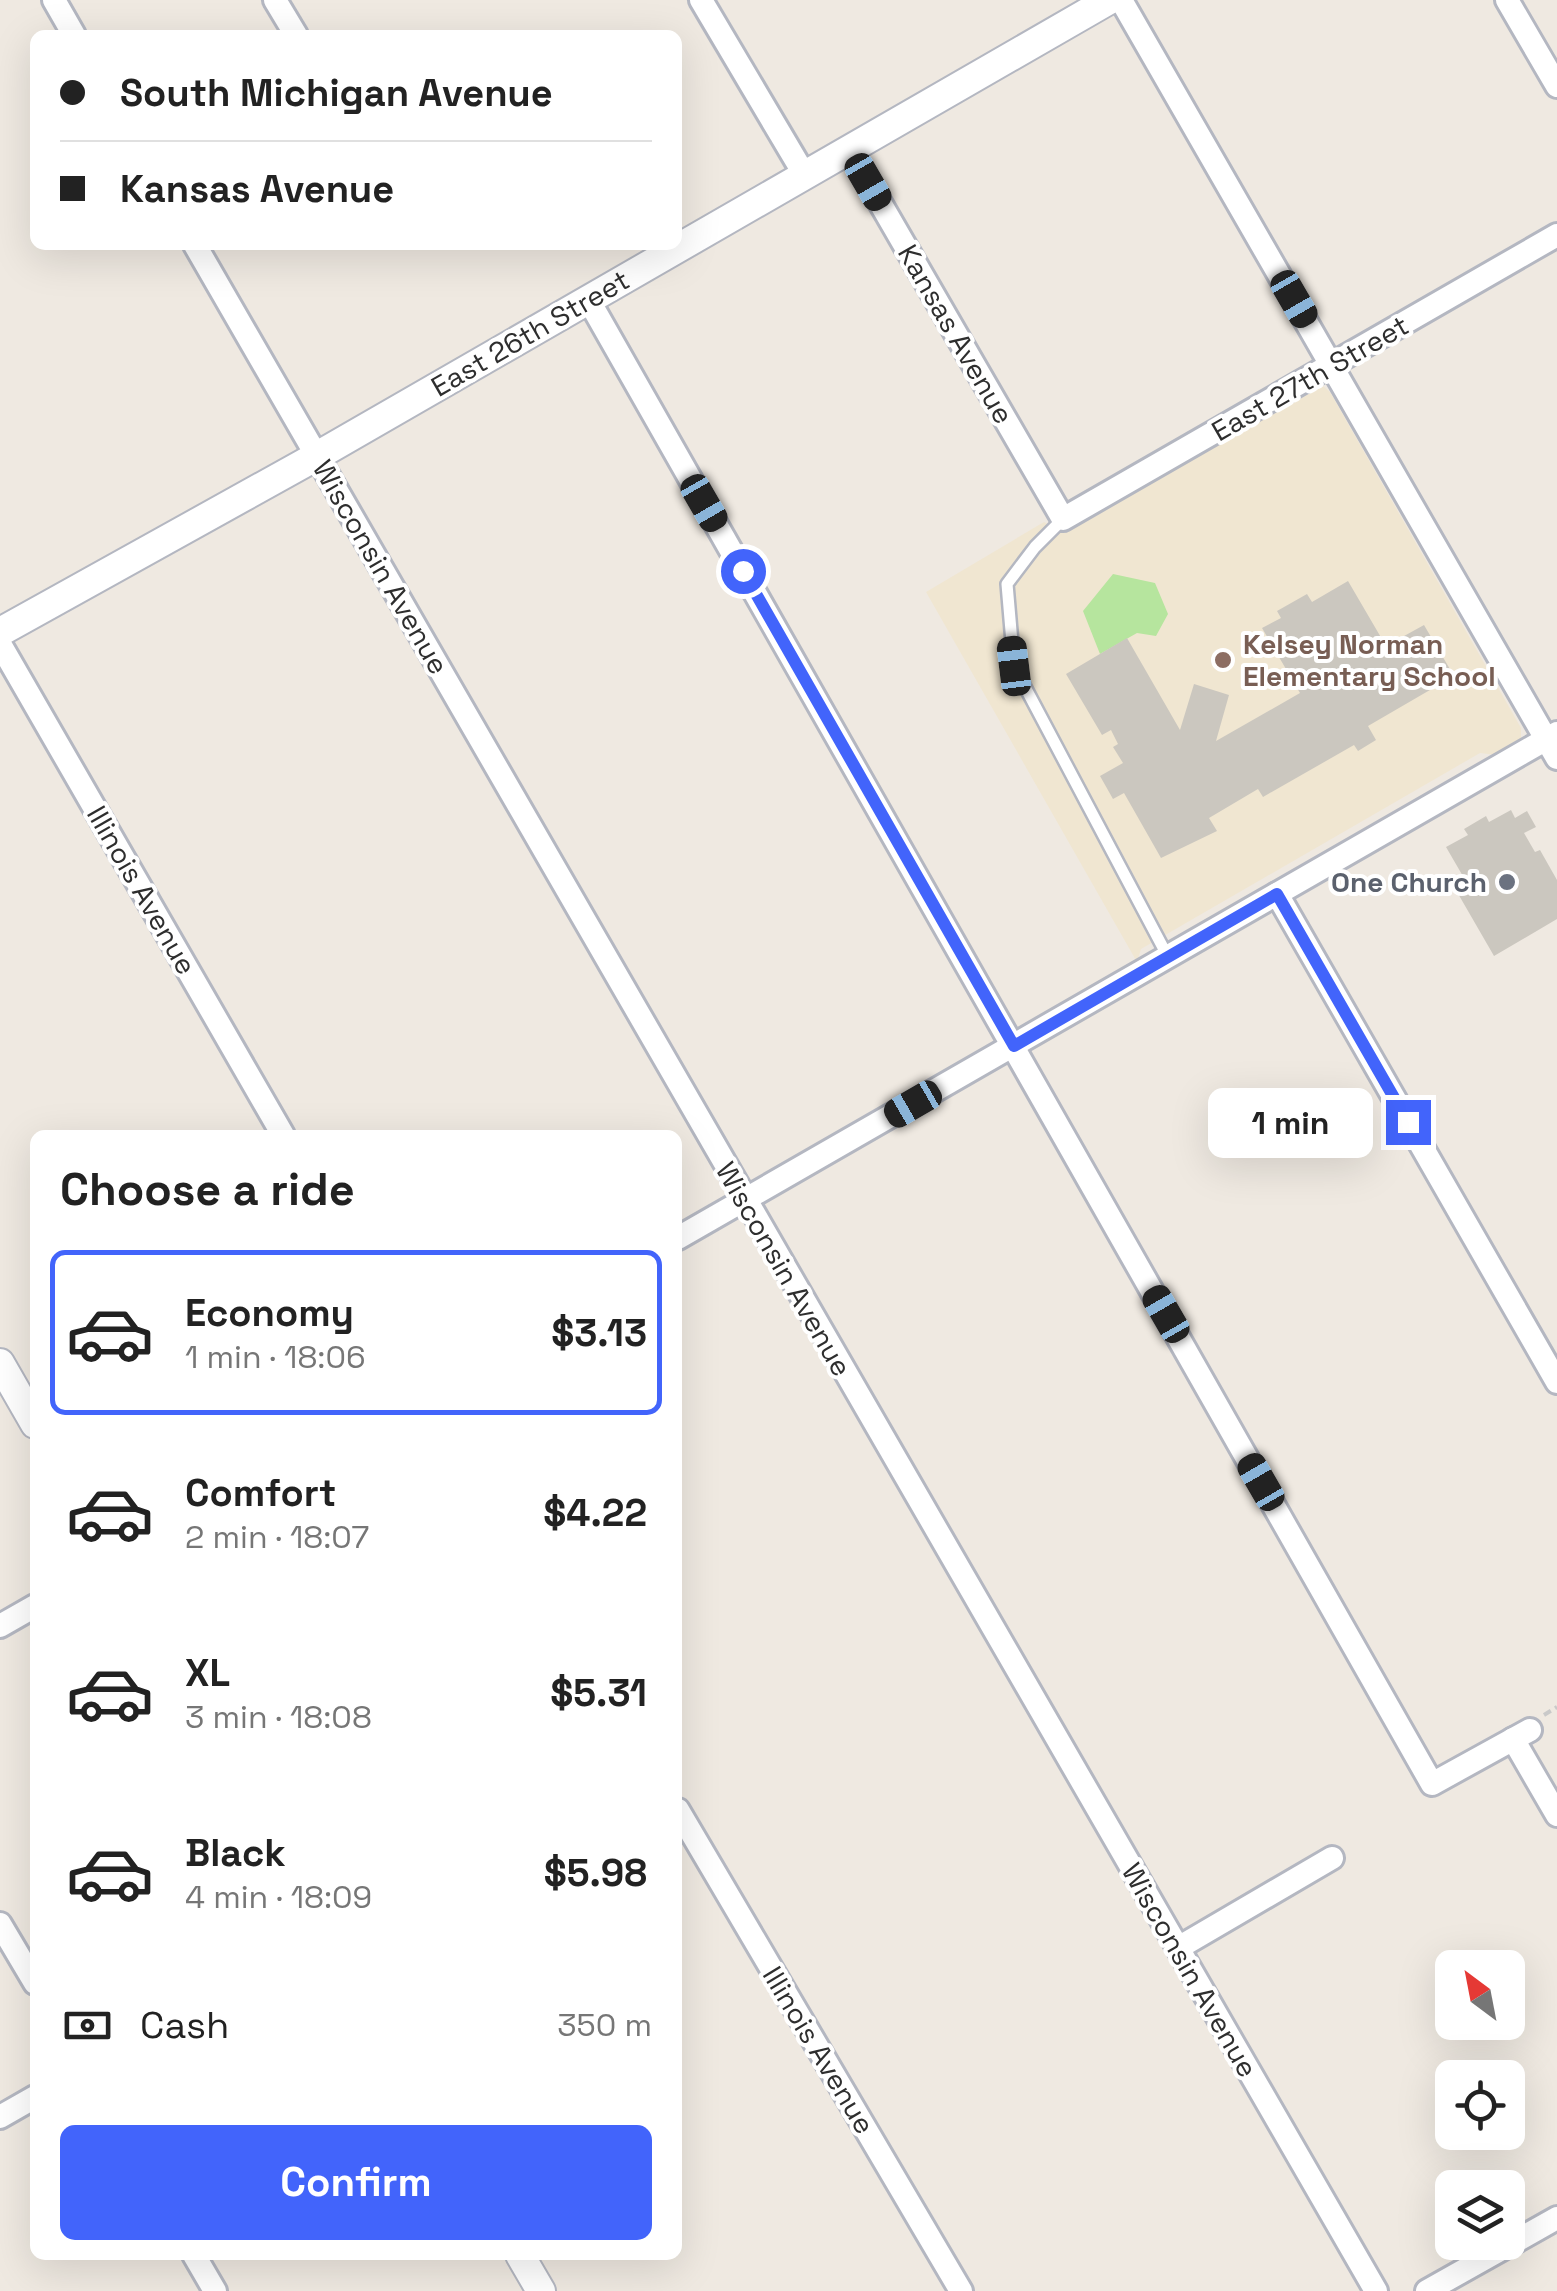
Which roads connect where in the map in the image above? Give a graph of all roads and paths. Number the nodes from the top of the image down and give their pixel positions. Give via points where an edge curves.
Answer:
1 (54, 0) edge
2 (276, 0) edge
3 (701, 0) edge
4 (1109, 0) edge
5 (1121, 0) edge
6 (1508, 0) edge
7 (71, 30) edge
8 (293, 30) edge
9 (1557, 86) edge
10 (848, 149) junction
11 (804, 174) junction
12 (1557, 235) edge
13 (682, 245) edge
14 (199, 250) edge
15 (673, 250) edge
16 (588, 299) junction
17 (1332, 366) junction
18 (317, 456) junction
19 (1063, 519) junction
20 (0, 632) edge
21 (0, 644) edge
22 (1553, 744) edge
23 (1277, 894) junction
24 (1168, 958) junction
25 (1014, 1046) junction
26 (280, 1130) edge
27 (744, 1200) junction
28 (682, 1236) edge
29 (0, 1363) edge
30 (1557, 1382) edge
31 (30, 1415) edge
32 (30, 1609) edge
33 (0, 1626) edge
34 (1557, 1815) edge
35 (682, 1817) edge
36 (1332, 1858) dead end
37 (0, 1924) edge
38 (1178, 1948) junction
39 (30, 1975) edge
40 (30, 2100) edge
41 (0, 2117) edge
42 (1557, 2218) edge
43 (197, 2260) edge
44 (523, 2260) edge
45 (215, 2291) edge
46 (541, 2291) edge
47 (961, 2291) edge
48 (1376, 2291) edge
49 (1427, 2291) edge

1 - 7 street
2 - 8 street
3 - 11 street
4 - 10 street, East 26th Street
5 - 17 street
6 - 9 street
10 - 11 street, East 26th Street
10 - 19 street, Kansas Avenue
11 - 13 street, East 26th Street
12 - 17 street, East 27th Street
14 - 18 street, Wisconsin Avenue
15 - 16 street, East 26th Street
16 - 18 street, East 26th Street
16 - 25 street
17 - 19 street, East 27th Street
17 - 22 street
18 - 20 street, East 26th Street
18 - 27 street, Wisconsin Avenue
19 - 24 lane via 1006,584 1014,666
21 - 26 street, Illinois Avenue
22 - 23 street
23 - 24 street
23 - 30 street
24 - 25 street
25 - 27 street
25 - 34 street via 1432,1784 1522,1734
27 - 28 street
27 - 38 street, Wisconsin Avenue
29 - 31 street
32 - 33 street
35 - 47 street, Illinois Avenue
36 - 38 street
37 - 39 street
38 - 48 street, Wisconsin Avenue
40 - 41 street
42 - 49 street
43 - 45 street
44 - 46 street

